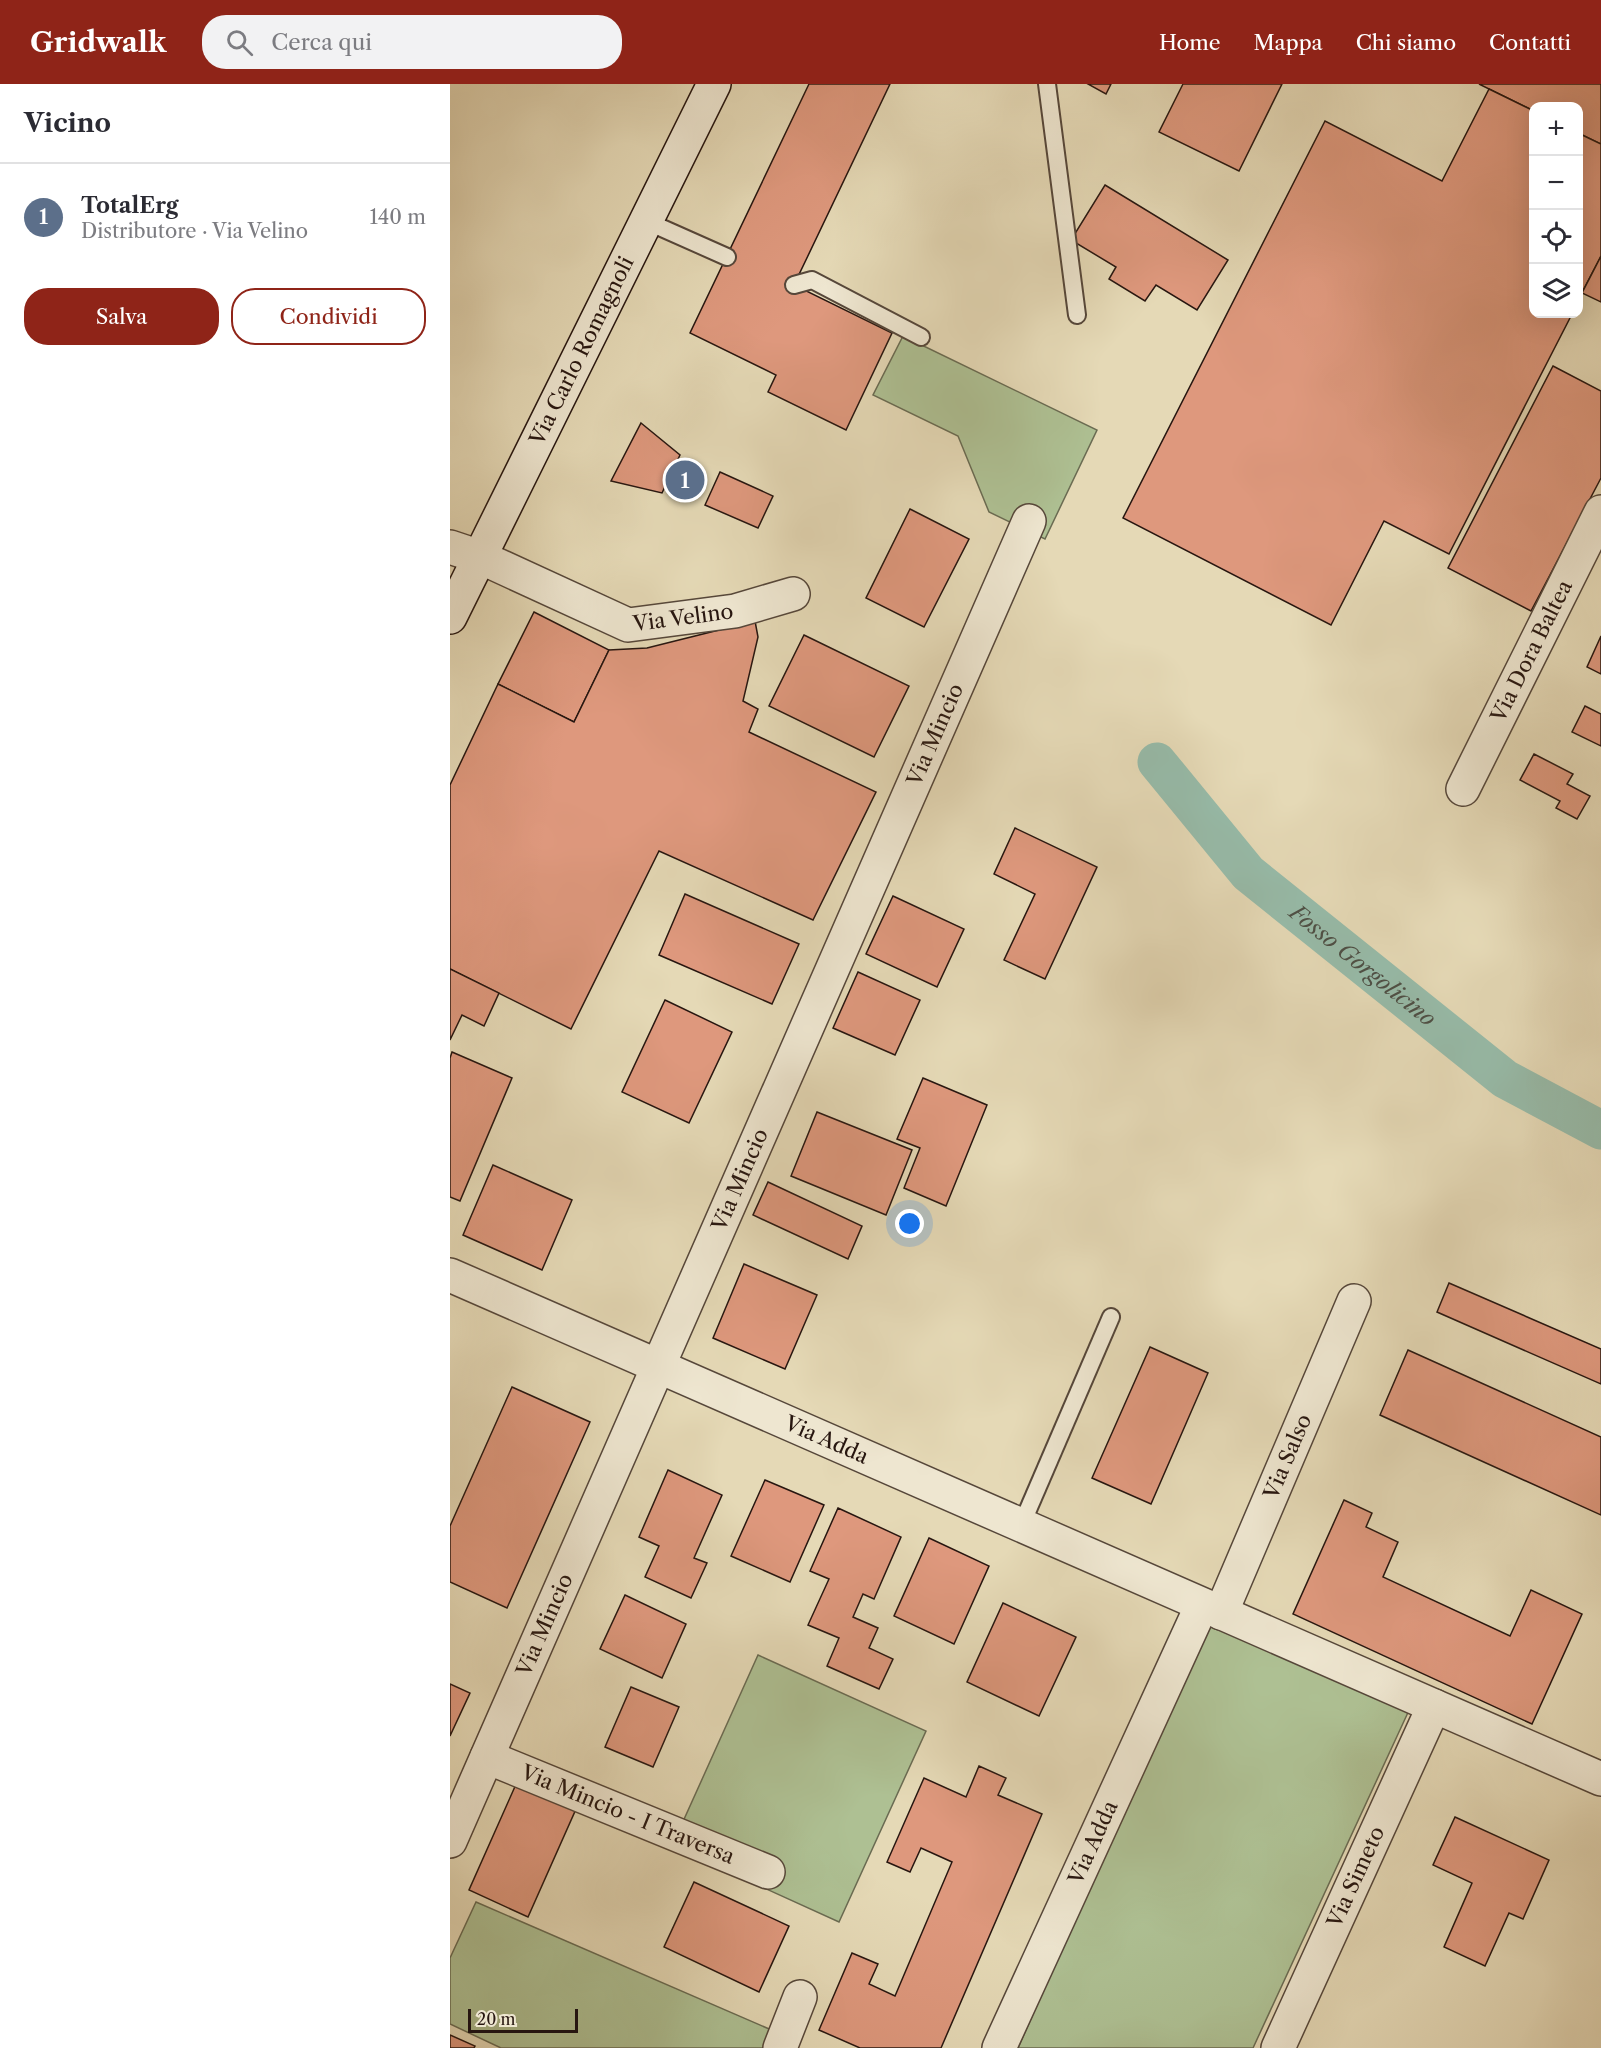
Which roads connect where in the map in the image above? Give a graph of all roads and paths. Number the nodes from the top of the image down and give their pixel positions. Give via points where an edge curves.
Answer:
1 (714, 84) edge
2 (1047, 84) edge
3 (646, 221) junction
4 (727, 257) dead end
5 (794, 285) dead end
6 (1077, 315) dead end
7 (921, 337) dead end
8 (1601, 512) edge
9 (1029, 521) dead end
10 (465, 552) edge
11 (793, 594) dead end
12 (450, 617) edge
13 (1463, 789) dead end
14 (450, 1275) edge
15 (1354, 1300) dead end
16 (1111, 1317) dead end
17 (659, 1367) junction
18 (1022, 1526) junction
19 (1211, 1609) junction
20 (1434, 1706) junction
21 (487, 1757) junction
22 (1601, 1779) edge
23 (454, 1823) edge
24 (768, 1872) dead end
25 (800, 1997) dead end
26 (780, 2048) edge
27 (999, 2048) edge
28 (1278, 2048) edge

1 - 3 street, Via Carlo Romagnoli
2 - 6 lane
3 - 4 lane
3 - 10 street, Via Carlo Romagnoli
5 - 7 lane via 812,279
8 - 13 street, Via Dora Baltea
9 - 17 street, Via Mincio
10 - 11 street, Via Velino via 628,625 735,611
10 - 12 street, Via Carlo Romagnoli
14 - 17 street, Via Adda
15 - 19 street, Via Salso
16 - 18 lane
17 - 18 street, Via Adda
17 - 21 street, Via Mincio
18 - 19 street, Via Adda
19 - 20 street, Via Adda
19 - 27 street, Via Adda
20 - 22 street, Via Adda
20 - 28 street, Via Simeto
21 - 23 street, Via Mincio
21 - 24 street, Via Mincio - I Traversa
25 - 26 street

